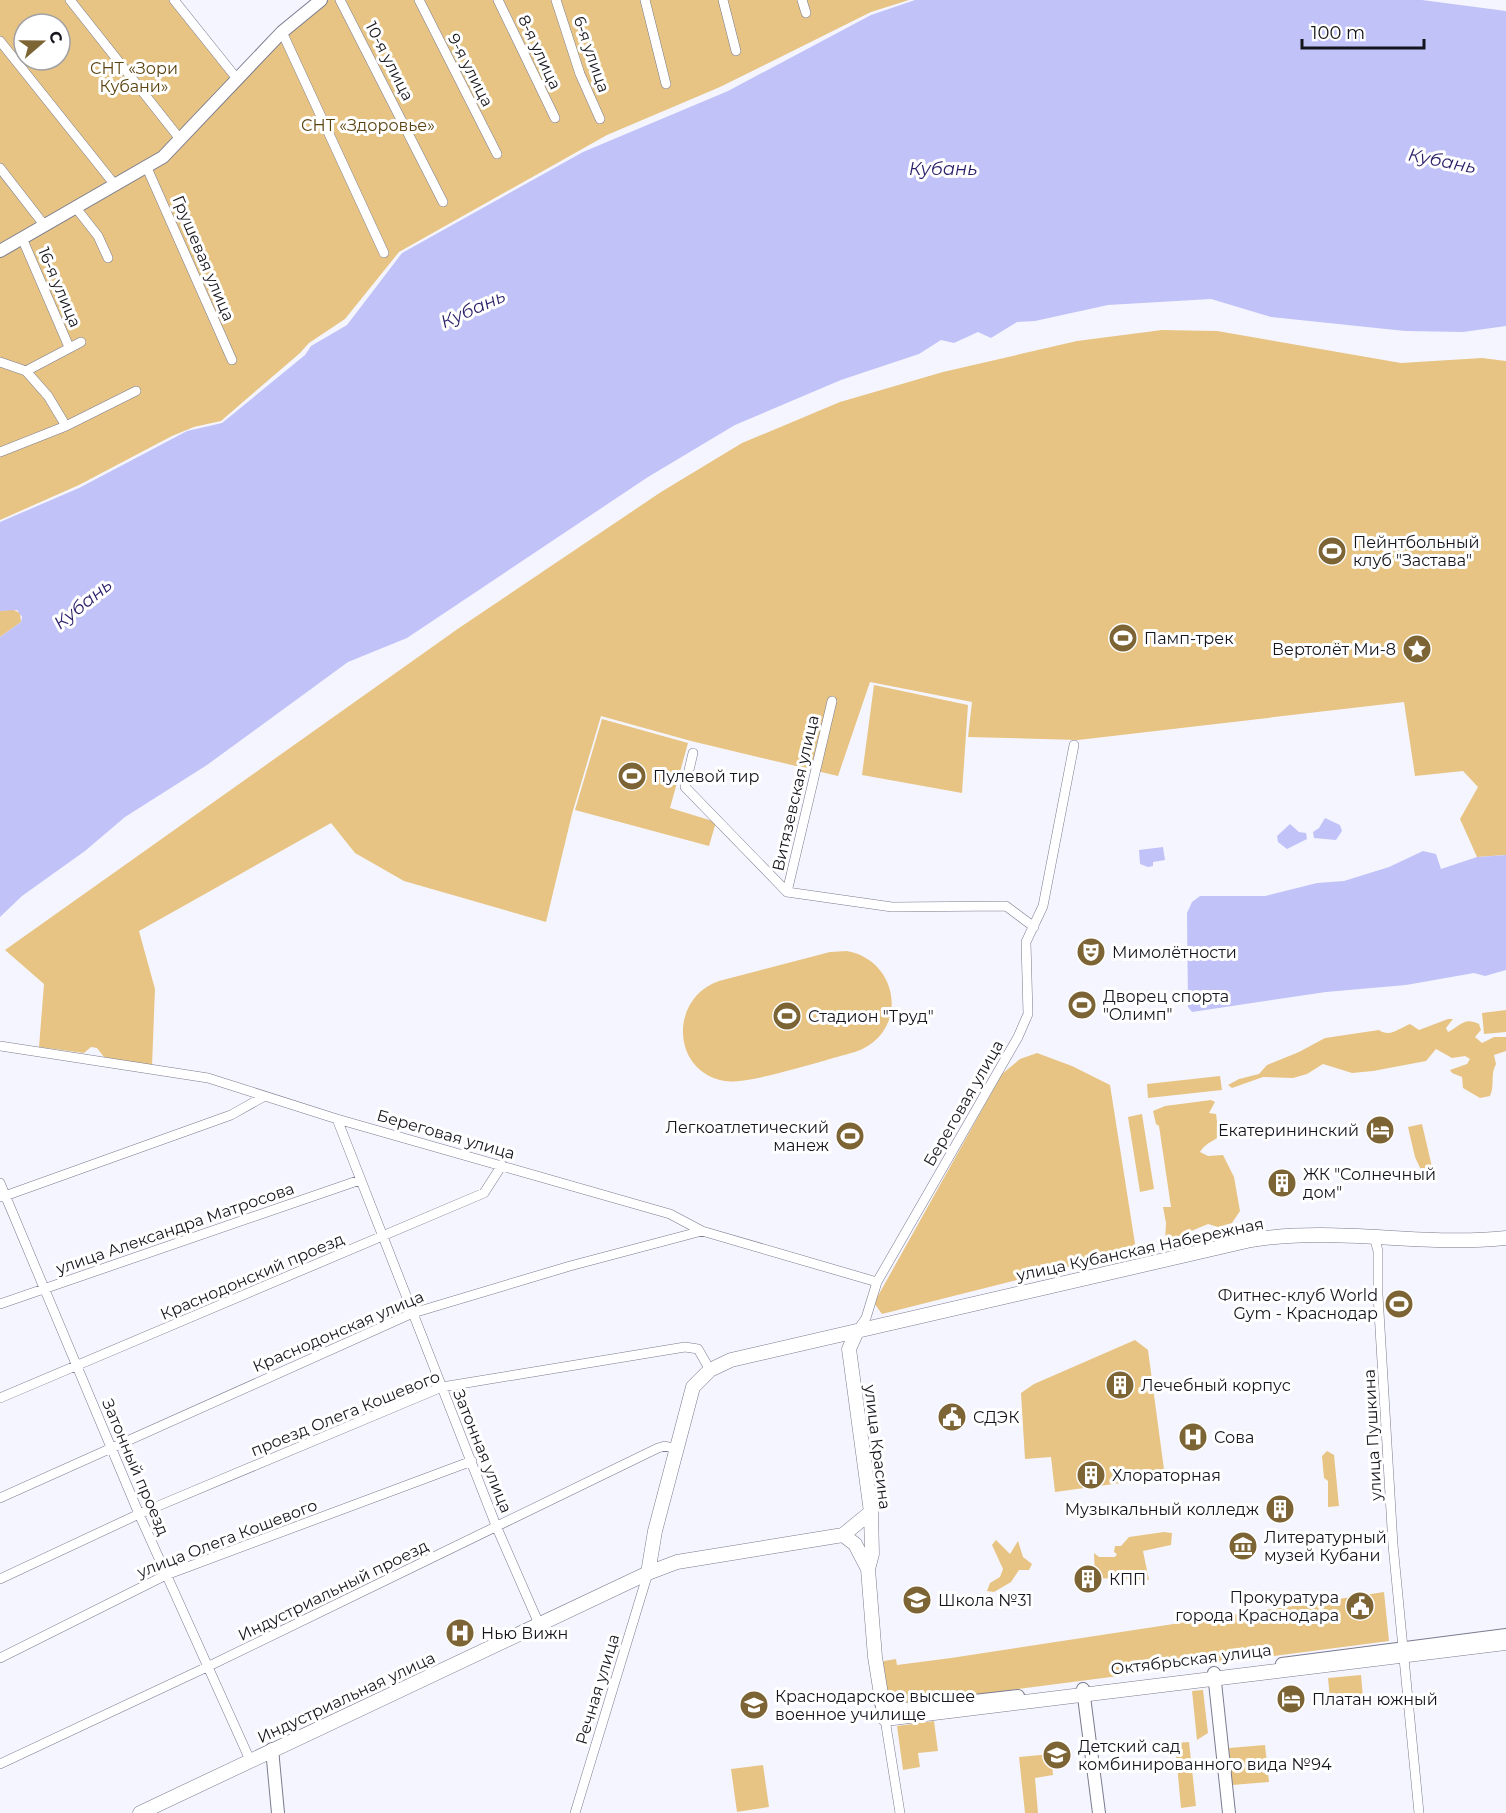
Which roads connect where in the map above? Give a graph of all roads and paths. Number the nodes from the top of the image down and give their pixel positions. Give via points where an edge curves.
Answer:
1 (70, 0) edge
2 (174, 0) edge
3 (321, 0) edge
4 (340, 0) edge
5 (419, 0) edge
6 (498, 0) edge
7 (556, 0) edge
8 (645, 0) edge
9 (723, 0) edge
10 (802, 0) edge
11 (806, 13) dead end
12 (282, 32) junction
13 (0, 41) edge
14 (736, 51) dead end
15 (238, 80) junction
16 (666, 84) dead end
17 (555, 118) dead end
18 (600, 119) dead end
19 (180, 139) junction
20 (497, 154) dead end
21 (0, 168) edge
22 (147, 168) junction
23 (115, 185) junction
24 (443, 202) dead end
25 (76, 208) junction
26 (45, 226) junction
27 (22, 238) junction
28 (0, 251) edge
29 (384, 253) dead end
30 (108, 258) dead end
31 (81, 342) dead end
32 (69, 347) junction
33 (232, 360) dead end
34 (0, 362) edge
35 (26, 371) junction
36 (135, 391) dead end
37 (66, 426) junction
38 (0, 452) edge
39 (832, 701) dead end
40 (1074, 745) dead end
41 (693, 753) dead end
42 (787, 892) junction
43 (1034, 927) junction
44 (0, 1046) edge
45 (262, 1097) junction
46 (337, 1119) junction
47 (502, 1165) junction
48 (360, 1180) junction
49 (0, 1183) edge
50 (3, 1197) edge
51 (702, 1231) junction
52 (382, 1236) junction
53 (1374, 1236) junction
54 (1506, 1238) edge
55 (877, 1282) junction
56 (44, 1289) junction
57 (0, 1304) edge
58 (413, 1313) junction
59 (857, 1331) junction
60 (78, 1367) junction
61 (710, 1370) junction
62 (442, 1387) junction
63 (0, 1398) edge
64 (111, 1446) junction
65 (677, 1449) junction
66 (472, 1461) junction
67 (0, 1498) edge
68 (871, 1512) junction
69 (139, 1514) junction
70 (497, 1528) junction
71 (655, 1531) junction
72 (843, 1535) junction
73 (677, 1562) junction
74 (868, 1569) junction
75 (648, 1573) junction
76 (166, 1575) junction
77 (0, 1579) edge
78 (539, 1624) junction
79 (1506, 1635) edge
80 (1506, 1643) edge
81 (1403, 1651) junction
82 (0, 1658) edge
83 (207, 1667) junction
84 (1212, 1677) junction
85 (1083, 1693) junction
86 (881, 1703) junction
87 (885, 1719) junction
88 (272, 1749) junction
89 (250, 1760) junction
90 (0, 1764) edge
91 (140, 1813) edge
92 (278, 1813) edge
93 (575, 1813) edge
94 (900, 1813) edge
95 (1099, 1813) edge
96 (1224, 1813) edge
97 (1229, 1813) edge
98 (1419, 1813) edge

1 - 19 street
2 - 15 street
3 - 12 street
4 - 24 street, 10-я улица
5 - 20 street, 9-я улица
6 - 17 street, 8-я улица
7 - 18 street, 6-я улица via 580,74
8 - 16 street
9 - 14 street
10 - 11 street
12 - 15 street
12 - 29 street
13 - 23 street
15 - 19 street
19 - 22 street
21 - 26 street
22 - 23 street
22 - 33 street, Грушевая улица
23 - 25 street
25 - 26 street
25 - 30 street via 98,236
26 - 27 street
27 - 28 street
27 - 32 street, 16-я улица
31 - 32 street
32 - 35 street
34 - 35 street
35 - 37 street via 48,396
36 - 37 street
37 - 38 street
39 - 42 street, Витязевская улица
40 - 43 street, Береговая улица via 1043,906
41 - 42 street via 685,787
42 - 43 street via 892,907 1006,906
43 - 55 street, Береговая улица via 1026,942 1028,1014 1023,1028
44 - 45 street, Береговая улица via 208,1078
45 - 46 street, Береговая улица
45 - 50 street via 231,1115
46 - 47 street, Береговая улица
46 - 48 street, Затонная улица
47 - 51 street, Береговая улица via 670,1214
47 - 52 street, Краснодонский проезд via 484,1193
48 - 52 street, Затонная улица
48 - 56 street, улица Александра Матросова
49 - 50 street, Затонный проезд
50 - 56 street, Затонный проезд
51 - 55 street, Береговая улица
51 - 58 street, Краснодонская улица
52 - 58 street, Затонная улица
52 - 60 street, Краснодонский проезд
53 - 54 main road, улица Кубанская Набережная via 1436,1242
53 - 59 main road, улица Кубанская Набережная via 1307,1233 1251,1240
53 - 81 street, улица Пушкина
55 - 59 street, Береговая улица via 866,1318
56 - 57 street, улица Александра Матросова
56 - 60 street, Затонный проезд
58 - 62 street, Затонная улица
58 - 64 street, Краснодонская улица
59 - 61 main road, улица Кубанская Набережная via 731,1360
59 - 68 main road, улица Красина via 849,1349
60 - 63 street, Краснодонский проезд
60 - 64 street, Затонный проезд
61 - 62 street, проезд Олега Кошевого via 698,1349 685,1347
61 - 65 main road via 693,1387
62 - 66 street, Затонная улица
62 - 69 street, проезд Олега Кошевого
64 - 67 street, Краснодонская улица
64 - 69 street, Затонный проезд
65 - 70 street, Индустриальный проезд via 658,1448
65 - 71 main road
66 - 70 street, Затонная улица
66 - 76 street, улица Олега Кошевого
68 - 72 main road
68 - 74 main road, улица Красина via 872,1554
69 - 76 street, Затонный проезд
69 - 77 street, проезд Олега Кошевого
70 - 78 street, Затонная улица
70 - 83 street, Индустриальный проезд
71 - 73 main road via 659,1551
71 - 75 main road
72 - 73 main road, Индустриальная улица
72 - 74 main road, улица Красина via 855,1544
73 - 75 main road, Индустриальная улица
74 - 86 main road, улица Красина
75 - 78 main road, Индустриальная улица
75 - 93 street, Речная улица
76 - 82 street, улица Олега Кошевого
76 - 83 street, Затонный проезд
78 - 88 main road, Индустриальная улица
79 - 81 street, Октябрьская улица
80 - 81 main road, Октябрьская улица
81 - 84 main road, Октябрьская улица
81 - 98 street, улица Пушкина
83 - 89 street, Затонный проезд
83 - 90 street, Индустриальный проезд
84 - 85 main road, Октябрьская улица
84 - 96 street
84 - 97 street
85 - 86 street, Октябрьская улица via 896,1710
85 - 87 main road, Октябрьская улица
85 - 95 street
86 - 87 main road, улица Красина
87 - 94 street, улица Красина
88 - 89 main road, Индустриальная улица
88 - 92 street
89 - 91 main road, Индустриальная улица

